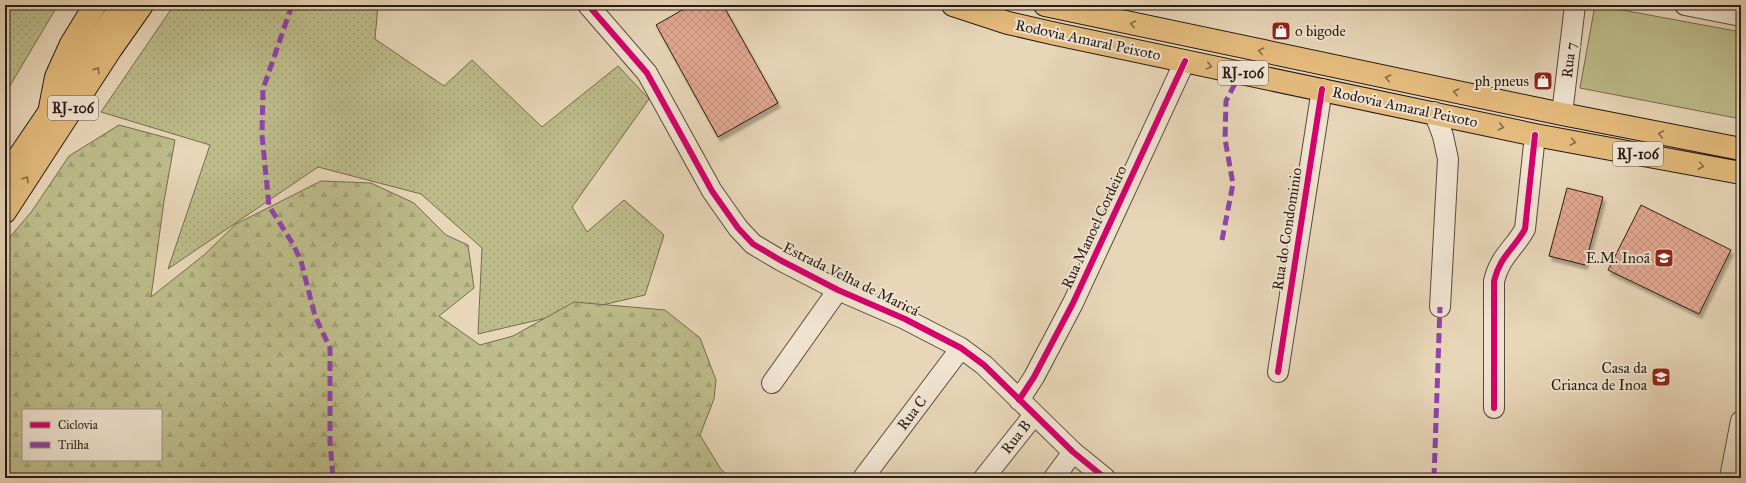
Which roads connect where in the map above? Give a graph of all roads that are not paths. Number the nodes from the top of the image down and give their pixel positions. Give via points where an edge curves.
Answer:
1 (95, 5) edge
2 (122, 5) edge
3 (142, 5) edge
4 (588, 5) edge
5 (953, 5) edge
6 (1044, 5) edge
7 (1575, 5) edge
8 (1685, 5) edge
9 (1741, 16) edge
10 (1185, 60) junction
11 (1322, 89) junction
12 (1434, 112) junction
13 (1562, 114) junction
14 (48, 115) junction
15 (1535, 134) junction
16 (1741, 149) edge
17 (1741, 173) edge
18 (5, 177) edge
19 (5, 212) edge
20 (838, 290) junction
21 (1440, 307) dead end
22 (961, 348) junction
23 (1278, 372) dead end
24 (772, 383) dead end
25 (1019, 400) junction
26 (1494, 408) dead end
27 (1034, 415) junction
28 (1741, 421) edge
29 (1073, 452) junction
30 (863, 478) edge
31 (984, 478) edge
32 (1054, 478) edge
33 (1104, 478) edge
34 (1730, 478) edge

1 - 14 main road via 71,44 59,70
2 - 14 main road, RJ-106
19 -> 3 main road, RJ-106
4 - 20 street, Estrada Velha de Maricá via 647,74 712,191 738,228 753,244
5 - 10 main road, Rodovia Amaral Peixoto / RJ-106 via 1008,23
13 -> 6 main road, Rodovia Amaral Peixoto / RJ-106
7 - 13 street, Rua 7
8 - 9 street
10 -> 11 main road, Rodovia Amaral Peixoto / RJ-106
10 - 25 street, Rua Manoel Cordeiro via 1074,303
11 - 12 main road, Rodovia Amaral Peixoto / RJ-106
11 - 23 street, Rua do Condominio
12 -> 15 main road, Rodovia Amaral Peixoto / RJ-106
12 - 21 street via 1448,159
16 -> 13 main road, Rodovia Amaral Peixoto / RJ-106
14 - 18 main road, RJ-106
15 -> 17 main road, Rodovia Amaral Peixoto / RJ-106
15 - 26 street via 1525,229 1504,256 1494,281
20 - 22 street, Estrada Velha de Maricá via 906,319
20 - 24 street
22 - 25 street, Estrada Velha de Maricá
22 - 30 street, Rua C
25 - 27 street, Estrada Velha de Maricá
27 - 29 street, Estrada Velha de Maricá
27 - 31 street, Rua B
28 - 34 street
29 - 32 street
29 - 33 street, Estrada Velha de Maricá

